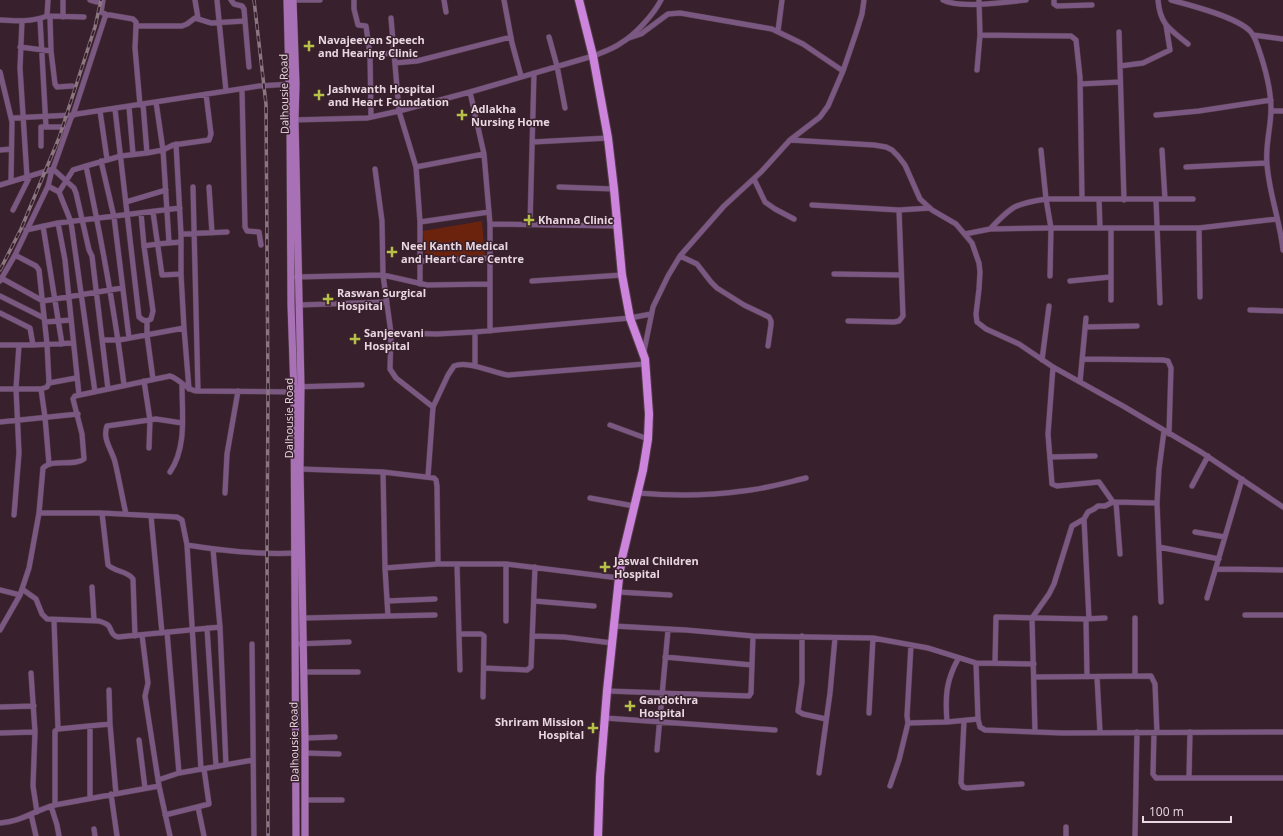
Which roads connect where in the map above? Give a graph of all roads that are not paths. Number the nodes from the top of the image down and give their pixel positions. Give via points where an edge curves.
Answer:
1 (48, 0) edge
2 (64, 0) edge
3 (90, 0) edge
4 (103, 0) edge
5 (195, 0) edge
6 (217, 0) edge
7 (231, 0) edge
8 (287, 0) edge
9 (293, 0) edge
10 (320, 0) edge
11 (354, 0) edge
12 (444, 0) edge
13 (504, 0) edge
14 (579, 0) edge
15 (661, 0) edge
16 (782, 0) edge
17 (864, 0) edge
18 (943, 0) edge
19 (1026, 0) edge
20 (1054, 0) edge
21 (1158, 0) edge
22 (1171, 0) edge
23 (97, 2) dead end
24 (979, 2) edge
25 (1092, 5) dead end
26 (446, 12) dead end
27 (108, 15) junction
28 (49, 16) junction
29 (63, 17) junction
30 (84, 17) dead end
31 (198, 18) junction
32 (391, 18) dead end
33 (40, 19) junction
34 (0, 20) edge
35 (22, 21) junction
36 (245, 21) junction
37 (219, 23) junction
38 (1166, 25) junction
39 (136, 26) junction
40 (778, 32) junction
41 (1119, 32) dead end
42 (980, 35) junction
43 (1253, 35) junction
44 (511, 37) junction
45 (549, 37) dead end
46 (628, 38) junction
47 (1283, 39) edge
48 (1188, 44) dead end
49 (20, 47) junction
50 (41, 50) junction
51 (51, 51) junction
52 (394, 53) junction
53 (370, 55) junction
54 (593, 56) junction
55 (395, 63) junction
56 (557, 66) junction
57 (1120, 66) junction
58 (249, 67) dead end
59 (977, 70) dead end
60 (843, 71) junction
61 (0, 72) edge
62 (534, 73) junction
63 (521, 76) junction
64 (1, 81) edge
65 (1120, 82) junction
66 (293, 84) junction
67 (1080, 84) junction
68 (72, 86) dead end
69 (242, 89) junction
70 (226, 91) junction
71 (470, 92) junction
72 (206, 94) junction
73 (1271, 100) junction
74 (156, 102) junction
75 (142, 105) junction
76 (129, 107) junction
77 (565, 108) dead end
78 (115, 109) junction
79 (100, 111) junction
80 (399, 111) junction
81 (1271, 111) junction
82 (1283, 111) edge
83 (73, 115) junction
84 (1156, 115) dead end
85 (45, 116) junction
86 (24, 117) junction
87 (371, 117) junction
88 (11, 118) junction
89 (293, 120) junction
90 (46, 126) junction
91 (63, 127) dead end
92 (608, 138) junction
93 (790, 140) junction
94 (533, 142) junction
95 (176, 144) junction
96 (41, 146) dead end
97 (0, 150) edge
98 (11, 150) junction
99 (163, 150) junction
100 (1041, 150) dead end
101 (1162, 150) dead end
102 (147, 153) junction
103 (133, 154) junction
104 (484, 154) junction
105 (121, 156) junction
106 (104, 160) junction
107 (1266, 163) junction
108 (86, 166) junction
109 (416, 167) junction
110 (1186, 167) dead end
111 (52, 169) junction
112 (375, 169) dead end
113 (28, 176) junction
114 (754, 179) junction
115 (66, 180) junction
116 (11, 182) junction
117 (0, 185) edge
118 (48, 186) junction
119 (192, 187) dead end
120 (209, 187) dead end
121 (559, 187) dead end
122 (614, 189) junction
123 (166, 190) junction
124 (58, 192) junction
125 (1082, 198) junction
126 (1046, 199) junction
127 (1099, 199) junction
128 (1156, 199) junction
129 (1164, 199) junction
130 (1193, 199) dead end
131 (1124, 200) junction
132 (126, 202) junction
133 (812, 205) dead end
134 (180, 208) junction
135 (930, 208) junction
136 (12, 210) dead end
137 (168, 210) junction
138 (899, 210) junction
139 (153, 212) junction
140 (489, 212) junction
141 (141, 213) junction
142 (127, 215) junction
143 (114, 217) junction
144 (97, 219) junction
145 (794, 219) dead end
146 (1277, 219) junction
147 (82, 221) junction
148 (71, 222) junction
149 (420, 222) junction
150 (58, 223) junction
151 (490, 224) junction
152 (530, 224) junction
153 (43, 226) junction
154 (618, 226) junction
155 (1051, 228) junction
156 (1100, 228) junction
157 (1111, 228) junction
158 (1200, 228) junction
159 (990, 229) junction
160 (1157, 229) junction
161 (26, 230) junction
162 (227, 232) dead end
163 (212, 233) junction
164 (181, 234) junction
165 (195, 234) junction
166 (965, 234) junction
167 (169, 242) junction
168 (181, 242) junction
169 (157, 244) junction
170 (261, 245) dead end
171 (144, 246) junction
172 (1283, 250) edge
173 (15, 254) junction
174 (680, 256) junction
175 (490, 258) junction
176 (421, 261) junction
177 (181, 274) junction
178 (834, 274) dead end
179 (622, 275) junction
180 (901, 275) junction
181 (383, 276) junction
182 (1050, 276) dead end
183 (295, 277) junction
184 (1110, 277) junction
185 (1, 280) edge
186 (532, 281) dead end
187 (1070, 281) dead end
188 (420, 284) junction
189 (490, 284) junction
190 (122, 288) junction
191 (110, 291) junction
192 (96, 292) junction
193 (81, 295) junction
194 (0, 296) edge
195 (68, 297) junction
196 (1200, 297) dead end
197 (55, 299) junction
198 (1111, 300) dead end
199 (43, 301) junction
200 (387, 302) junction
201 (1160, 303) dead end
202 (299, 305) junction
203 (1049, 306) dead end
204 (1250, 310) dead end
205 (1283, 311) edge
206 (0, 313) edge
207 (651, 314) junction
208 (630, 318) junction
209 (1086, 318) dead end
210 (44, 320) junction
211 (71, 320) junction
212 (59, 321) junction
213 (147, 321) junction
214 (848, 321) dead end
215 (1137, 326) dead end
216 (1085, 327) junction
217 (184, 328) junction
218 (490, 331) junction
219 (475, 332) junction
220 (391, 333) junction
221 (147, 335) junction
222 (129, 338) junction
223 (102, 340) junction
224 (118, 340) junction
225 (73, 342) junction
226 (47, 344) junction
227 (62, 344) junction
228 (0, 345) edge
229 (19, 345) junction
230 (33, 345) junction
231 (768, 346) dead end
232 (643, 353) junction
233 (1083, 359) junction
234 (1042, 360) junction
235 (645, 364) junction
236 (475, 366) junction
237 (1053, 367) junction
238 (76, 378) junction
239 (153, 379) junction
240 (144, 381) junction
241 (1080, 382) junction
242 (50, 383) junction
243 (124, 385) junction
244 (182, 385) junction
245 (362, 385) dead end
246 (16, 388) junction
247 (41, 388) junction
248 (0, 389) edge
249 (108, 389) junction
250 (189, 389) junction
251 (297, 389) junction
252 (198, 391) junction
253 (238, 391) junction
254 (95, 392) junction
255 (79, 395) junction
256 (433, 407) junction
257 (78, 414) junction
258 (45, 417) junction
259 (18, 420) junction
260 (150, 420) junction
261 (0, 422) edge
262 (182, 423) junction
263 (610, 425) dead end
264 (1167, 432) junction
265 (648, 438) junction
266 (149, 448) dead end
267 (1095, 456) dead end
268 (1208, 456) junction
269 (1050, 457) junction
270 (49, 464) junction
271 (300, 468) junction
272 (170, 472) dead end
273 (383, 472) junction
274 (428, 476) junction
275 (806, 478) dead end
276 (1242, 479) junction
277 (1192, 486) dead end
278 (225, 493) dead end
279 (638, 493) junction
280 (590, 498) dead end
281 (1114, 502) junction
282 (1157, 503) junction
283 (634, 506) junction
284 (1283, 507) edge
285 (39, 513) junction
286 (102, 513) junction
287 (14, 514) dead end
288 (126, 514) junction
289 (151, 516) junction
290 (1084, 519) junction
291 (1195, 532) dead end
292 (1225, 537) junction
293 (187, 545) junction
294 (1159, 547) junction
295 (214, 549) junction
296 (298, 553) junction
297 (1120, 554) dead end
298 (1219, 559) junction
299 (438, 564) junction
300 (457, 564) junction
301 (506, 564) junction
302 (535, 567) junction
303 (385, 568) junction
304 (1216, 569) junction
305 (1283, 570) edge
306 (619, 578) junction
307 (92, 587) dead end
308 (22, 589) junction
309 (0, 590) edge
310 (618, 592) junction
311 (20, 595) junction
312 (670, 595) dead end
313 (1206, 598) dead end
314 (435, 599) dead end
315 (387, 601) junction
316 (534, 601) junction
317 (1161, 602) dead end
318 (594, 606) dead end
319 (435, 615) dead end
320 (1245, 615) dead end
321 (388, 616) junction
322 (1283, 616) edge
323 (303, 618) junction
324 (1032, 618) junction
325 (1105, 618) dead end
326 (1135, 618) dead end
327 (1087, 619) junction
328 (54, 620) junction
329 (94, 620) junction
330 (506, 621) dead end
331 (614, 626) junction
332 (220, 627) junction
333 (207, 628) junction
334 (193, 629) junction
335 (0, 630) edge
336 (668, 630) junction
337 (164, 632) junction
338 (459, 634) junction
339 (142, 635) junction
340 (135, 636) junction
341 (532, 636) junction
342 (753, 636) junction
343 (802, 636) junction
344 (835, 638) junction
345 (873, 638) junction
346 (349, 642) dead end
347 (612, 643) junction
348 (252, 644) dead end
349 (299, 644) junction
350 (911, 645) junction
351 (665, 657) junction
352 (958, 658) junction
353 (976, 663) junction
354 (995, 663) junction
355 (1034, 664) junction
356 (752, 665) junction
357 (484, 668) junction
358 (460, 670) dead end
359 (304, 672) junction
360 (358, 672) dead end
361 (31, 673) dead end
362 (1135, 676) junction
363 (1034, 677) junction
364 (1088, 677) junction
365 (1096, 677) junction
366 (109, 690) dead end
367 (607, 691) junction
368 (662, 692) junction
369 (483, 697) dead end
370 (34, 706) junction
371 (0, 707) edge
372 (869, 713) dead end
373 (605, 718) junction
374 (826, 719) junction
375 (978, 719) junction
376 (964, 721) junction
377 (660, 722) junction
378 (947, 722) junction
379 (908, 723) junction
380 (110, 724) junction
381 (90, 726) junction
382 (58, 730) junction
383 (775, 730) dead end
384 (35, 732) junction
385 (1035, 732) junction
386 (1100, 732) junction
387 (1137, 732) junction
388 (1190, 732) junction
389 (1283, 732) edge
390 (0, 733) edge
391 (1155, 733) junction
392 (335, 737) dead end
393 (305, 738) junction
394 (139, 740) dead end
395 (657, 750) dead end
396 (305, 753) junction
397 (339, 754) dead end
398 (253, 760) junction
399 (226, 765) junction
400 (216, 766) junction
401 (203, 769) junction
402 (179, 773) junction
403 (819, 773) dead end
404 (1189, 778) junction
405 (1283, 778) edge
406 (158, 780) junction
407 (1022, 784) dead end
408 (159, 786) junction
409 (890, 786) dead end
410 (145, 788) junction
411 (113, 794) junction
412 (90, 798) junction
413 (305, 800) junction
414 (342, 800) dead end
415 (53, 805) junction
416 (198, 807) junction
417 (37, 812) junction
418 (31, 814) junction
419 (165, 815) junction
420 (0, 823) edge
421 (1066, 827) dead end
422 (94, 829) dead end
423 (36, 836) edge
424 (59, 836) edge
425 (95, 836) edge
426 (117, 836) edge
427 (170, 836) edge
428 (204, 836) edge
429 (254, 836) edge
430 (296, 836) edge
431 (305, 836) edge
432 (598, 836) edge
433 (1066, 836) edge
434 (1135, 836) edge

1 - 28 street
2 - 29 street
3 - 23 street
4 - 27 street via 101,12
5 - 31 street
6 - 37 street
7 - 36 street via 243,7
8 - 66 street, Dalhousie Road
9 - 10 street
9 - 66 street, Dalhousie Road
11 - 53 street via 358,24 366,26
12 - 26 street
13 - 44 street
14 - 54 main road
15 - 46 street via 651,15
16 - 40 street
17 - 60 street via 862,14
18 - 24 street via 952,3
19 - 24 street
20 - 25 street via 1057,6
21 - 38 street via 1160,17
22 - 43 street via 1235,21 1245,26
24 - 42 street
27 - 39 street via 133,19
27 - 83 street via 105,17
28 - 29 street
28 - 33 street
28 - 51 street
29 - 30 street
31 - 37 street via 208,23
31 - 39 street via 182,26
32 - 52 street
33 - 35 street
33 - 50 street
34 - 35 street
35 - 49 street
36 - 37 street
36 - 58 street
37 - 70 street
38 - 48 street
38 - 57 street via 1170,50 1143,63
39 - 75 street via 135,48
40 - 46 street via 761,26 674,13 668,14 641,34
40 - 60 street via 803,44
41 - 57 street
42 - 59 street
42 - 67 street via 1071,36 1078,45
43 - 47 street
43 - 73 street via 1266,72
44 - 55 street
44 - 63 street
45 - 56 street
46 - 54 street
49 - 50 street
49 - 86 street
50 - 51 street
50 - 85 street
51 - 68 street via 57,87
52 - 53 street
52 - 55 street
53 - 87 street
54 - 56 street
54 - 92 main road
55 - 80 street
56 - 62 street
56 - 77 street
57 - 65 street
60 - 93 street via 825,112
61 - 64 street
62 - 63 street
62 - 94 street
63 - 71 street
64 - 88 street
65 - 67 street
65 - 131 street
66 - 69 street
66 - 89 street, Dalhousie Road
67 - 125 street
69 - 70 street
69 - 170 street via 245,227 247,231 259,232
70 - 72 street
71 - 80 street
71 - 104 street
72 - 74 street
72 - 95 street via 210,139
73 - 81 street
73 - 84 street
74 - 75 street
74 - 99 street
75 - 76 street
75 - 102 street
76 - 78 street
76 - 103 street
78 - 79 street
78 - 105 street
79 - 83 street
79 - 106 street
80 - 87 street
80 - 109 street
81 - 82 street
81 - 107 street
83 - 85 street
83 - 111 street
85 - 86 street
85 - 90 street
86 - 88 street
86 - 113 street
87 - 89 street
88 - 98 street
89 - 183 street, Dalhousie Road
90 - 91 street
90 - 96 street via 41,127
92 - 94 street
92 - 122 main road
93 - 114 street
93 - 135 street via 886,147 905,165 920,198
94 - 152 street
95 - 99 street
95 - 134 street
97 - 98 street
98 - 116 street
99 - 102 street
99 - 123 street
100 - 126 street
101 - 129 street
102 - 103 street
103 - 105 street
104 - 109 street
104 - 140 street
105 - 106 street
105 - 132 street
106 - 108 street
106 - 143 street
107 - 110 street
107 - 146 street
108 - 115 street via 73,170
108 - 144 street
109 - 149 street
111 - 113 street
111 - 115 street
111 - 118 street
112 - 181 street via 382,221
113 - 116 street
113 - 136 street
114 - 145 street via 765,202
114 - 174 street via 724,206
115 - 124 street
115 - 147 street via 75,190
116 - 117 street
118 - 124 street
118 - 161 street
119 - 165 street
120 - 163 street
121 - 122 street
122 - 154 main road
123 - 132 street
123 - 137 street
124 - 148 street
125 - 126 street
125 - 127 street
126 - 155 street
126 - 159 street via 1013,207
127 - 131 street
127 - 156 street
128 - 129 street
128 - 131 street
128 - 160 street
129 - 130 street
132 - 142 street
133 - 138 street
134 - 137 street
134 - 164 street
135 - 138 street
135 - 166 street via 956,224
137 - 139 street
137 - 167 street
138 - 180 street
139 - 141 street
139 - 169 street
140 - 149 street
140 - 151 street
141 - 142 street
141 - 171 street
142 - 143 street
142 - 213 street via 139,317
143 - 144 street
143 - 190 street
144 - 147 street
144 - 191 street
146 - 158 street
146 - 172 street
147 - 148 street
147 - 192 street via 92,256
148 - 150 street
148 - 193 street
149 - 176 street
150 - 153 street
150 - 195 street
151 - 152 street
151 - 175 street
152 - 154 street
153 - 161 street
153 - 197 street
154 - 179 main road
155 - 156 street
155 - 159 street
155 - 182 street
156 - 157 street
157 - 160 street
157 - 184 street
158 - 160 street
158 - 196 street
159 - 166 street
160 - 201 street
161 - 173 street
162 - 163 street
163 - 165 street
164 - 165 street
164 - 168 street
165 - 252 street
166 - 234 street via 972,243 979,263 976,314 978,322 1019,344
167 - 168 street
167 - 169 street
168 - 177 street
169 - 171 street
169 - 177 street via 162,275
171 - 213 street via 152,311 151,318
173 - 185 street
173 - 199 street via 38,268
174 - 207 street
174 - 231 street via 697,264 717,288 769,317 771,325
175 - 176 street
175 - 189 street
176 - 188 street
177 - 217 street
178 - 180 street
179 - 186 street
179 - 208 main road
180 - 214 street via 904,313 902,319 894,322
181 - 183 street
181 - 188 street
181 - 200 street
183 - 202 street, Dalhousie Road
183 - 251 street, Dalhousie Road
184 - 187 street
184 - 198 street
185 - 199 street
188 - 189 street
189 - 218 street
190 - 191 street
190 - 222 street
191 - 192 street
191 - 224 street
192 - 193 street
192 - 223 street
193 - 195 street
193 - 254 street
194 - 210 street
195 - 197 street
195 - 211 street
197 - 199 street
197 - 212 street
199 - 210 street
200 - 202 street
200 - 220 street
202 - 251 street, Dalhousie Road
203 - 234 street
204 - 205 street
206 - 230 street via 30,328
207 - 208 street
207 - 232 street
208 - 218 street
208 - 232 main road
209 - 216 street
210 - 212 street
210 - 226 street
211 - 212 street
211 - 225 street
212 - 227 street
213 - 221 street
215 - 216 street
216 - 233 street
217 - 221 street
217 - 250 street
218 - 219 street
219 - 220 street
219 - 236 street
220 - 256 street via 392,374
221 - 222 street
221 - 239 street
222 - 224 street
223 - 224 street
223 - 249 street
224 - 243 street
225 - 227 street
225 - 238 street
226 - 227 street
226 - 230 street
226 - 242 street
228 - 229 street
229 - 230 street
229 - 246 street
232 - 235 main road
233 - 241 street
233 - 264 street via 1168,361 1170,368
234 - 237 street
235 - 236 street via 508,375
235 - 265 main road
236 - 256 street via 461,364 453,367
237 - 241 street
237 - 269 street via 1048,434
238 - 242 street
238 - 255 street
239 - 240 street
239 - 244 street via 172,376
240 - 243 street
240 - 260 street
241 - 264 street
242 - 247 street via 47,387
243 - 249 street
244 - 250 street
244 - 262 street
245 - 251 street
246 - 247 street
246 - 248 street
246 - 259 street
247 - 258 street
249 - 254 street
250 - 252 street
251 - 253 street
251 - 271 street, Dalhousie Road
251 - 296 street, Dalhousie Road via 293,468
252 - 253 street
253 - 278 street via 227,454
254 - 255 street
255 - 257 street via 73,399
256 - 274 street
257 - 258 street
257 - 270 street via 84,459 79,462
258 - 259 street
258 - 270 street
259 - 261 street
259 - 287 street via 19,458
260 - 262 street via 164,419
260 - 266 street
260 - 288 street via 109,425 106,428 108,448 115,461
262 - 272 street via 181,449
263 - 265 street
264 - 268 street
264 - 282 street via 1159,469
265 - 279 main road
267 - 269 street
268 - 276 street
268 - 277 street
269 - 281 street via 1053,485 1099,482
270 - 285 street via 43,468
271 - 273 street
271 - 296 street, Dalhousie Road
273 - 274 street
273 - 303 street
274 - 299 street via 436,480 437,486
275 - 279 street via 728,493
276 - 284 street
276 - 292 street
279 - 283 main road
280 - 283 street
281 - 282 street
281 - 290 street via 1098,506 1088,512
281 - 297 street
282 - 294 street
283 - 306 main road
285 - 286 street
285 - 308 street via 32,556
286 - 288 street
286 - 340 street via 108,565 133,579
288 - 289 street
289 - 293 street via 180,518
289 - 337 street
290 - 324 street via 1072,526 1054,584
290 - 327 street
291 - 292 street
292 - 298 street
293 - 295 street
293 - 334 street
294 - 298 street
294 - 317 street
295 - 296 street via 267,554
295 - 332 street
296 - 323 street, Dalhousie Road
296 - 349 street, Dalhousie Road
298 - 304 street
299 - 300 street
299 - 303 street
300 - 301 street
300 - 338 street
301 - 302 street
301 - 330 street
302 - 306 street
302 - 316 street
303 - 315 street
304 - 305 street
304 - 313 street
306 - 310 main road
307 - 329 street
308 - 311 street
308 - 328 street via 36,599 44,617
309 - 311 street
310 - 312 street
310 - 331 main road
311 - 335 street
314 - 315 street
315 - 321 street
316 - 318 street
316 - 341 street
319 - 321 street
320 - 322 street
321 - 323 street
323 - 349 street, Dalhousie Road
324 - 327 street
324 - 354 street via 996,617
324 - 355 street
325 - 327 street
326 - 362 street
327 - 364 street
328 - 329 street
328 - 382 street
329 - 340 street via 106,624 114,637
331 - 336 street
331 - 347 main road
332 - 333 street
332 - 399 street
333 - 334 street
333 - 400 street
334 - 337 street
334 - 401 street
336 - 342 street
336 - 351 street
337 - 339 street
337 - 402 street
338 - 357 street via 484,634
338 - 358 street
339 - 340 street
339 - 406 street via 148,683 145,696
341 - 347 street
341 - 357 street via 532,664 528,670
342 - 343 street
342 - 356 street
343 - 344 street
343 - 374 street via 802,682 798,711
344 - 345 street
344 - 374 street
345 - 350 street
345 - 372 street
346 - 349 street
347 - 367 main road
348 - 398 street
349 - 359 street, Dalhousie Road
349 - 430 street, Dalhousie Road
350 - 352 street
350 - 379 street
351 - 356 street
351 - 368 street
352 - 353 street
352 - 378 street via 948,685
353 - 354 street
353 - 375 street
354 - 355 street
355 - 363 street
356 - 368 street via 749,696
357 - 369 street
359 - 360 street
359 - 393 street, Dalhousie Road
361 - 370 street
362 - 365 street
362 - 391 street via 1153,677
363 - 364 street
363 - 385 street
364 - 365 street
365 - 386 street
366 - 380 street
367 - 368 street
367 - 373 main road
368 - 377 street
370 - 371 street
370 - 384 street
373 - 377 street
373 - 432 main road
374 - 403 street
375 - 376 street
375 - 385 street via 980,727 985,730
376 - 378 street
376 - 407 street via 962,787
377 - 383 street
377 - 395 street
378 - 379 street
379 - 409 street via 900,760
380 - 381 street
380 - 411 street
381 - 382 street
381 - 412 street
382 - 415 street via 54,733
384 - 390 street
384 - 417 street via 33,786
385 - 386 street
386 - 387 street
387 - 391 street
387 - 434 street
388 - 389 street
388 - 391 street
388 - 404 street
391 - 404 street via 1154,776
392 - 393 street
393 - 396 street, Dalhousie Road
394 - 410 street
396 - 397 street
396 - 413 street, Dalhousie Road
398 - 399 street
398 - 429 street
399 - 400 street
400 - 401 street
401 - 402 street
401 - 416 street via 209,802
402 - 406 street
404 - 405 street
406 - 408 street
408 - 410 street
408 - 419 street
410 - 411 street
411 - 412 street
411 - 426 street
412 - 415 street
413 - 414 street
413 - 431 street, Dalhousie Road
415 - 417 street
415 - 424 street
416 - 419 street
416 - 428 street
417 - 418 street
418 - 420 street via 16,821
418 - 423 street
419 - 427 street
421 - 433 street
422 - 425 street

